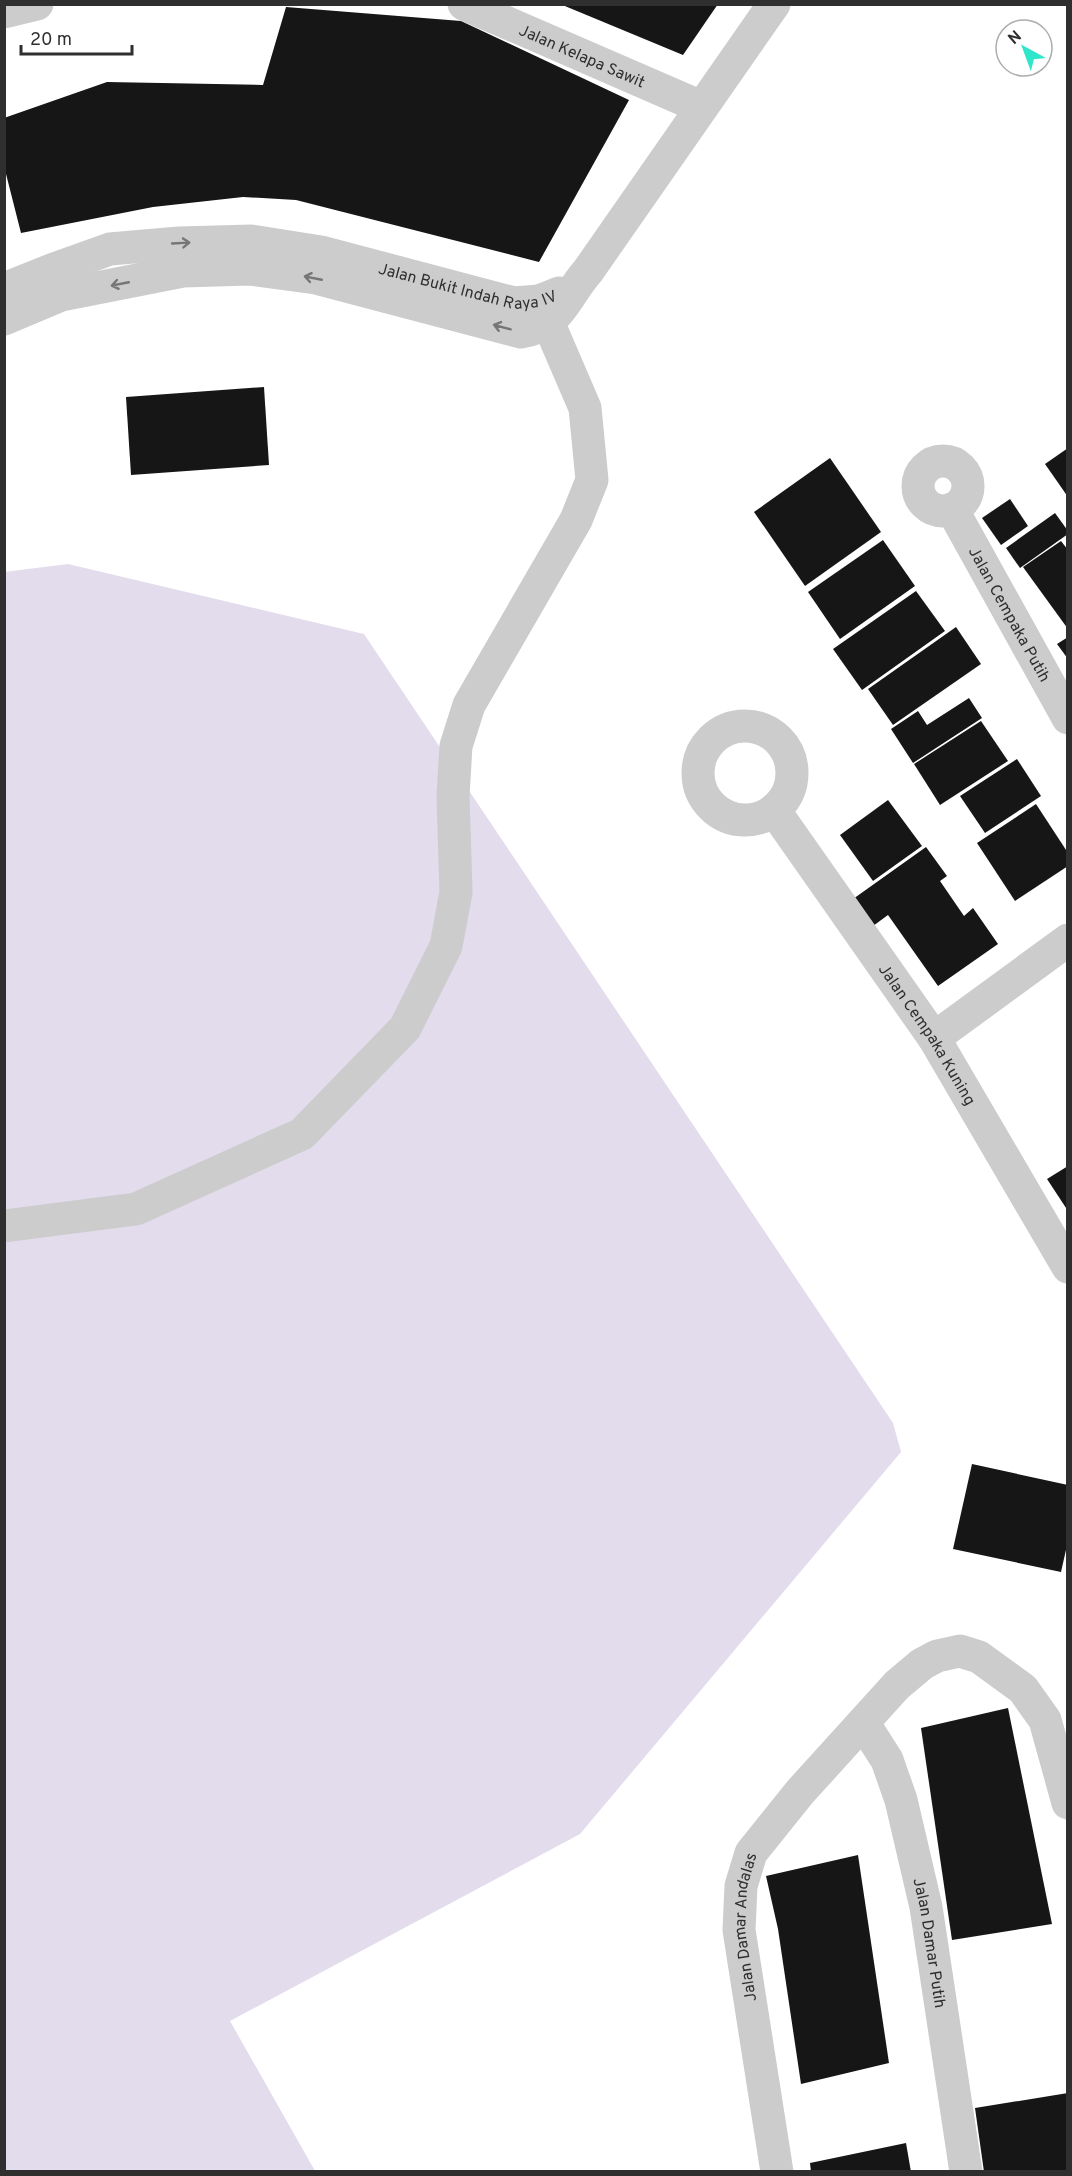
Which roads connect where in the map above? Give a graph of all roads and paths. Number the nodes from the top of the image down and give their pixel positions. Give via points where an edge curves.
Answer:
1 (37, 4) edge
2 (464, 4) edge
3 (774, 4) edge
4 (4, 12) edge
5 (701, 107) junction
6 (4, 289) edge
7 (544, 312) junction
8 (4, 319) edge
9 (952, 509) dead end
10 (1068, 718) edge
11 (774, 810) dead end
12 (1068, 940) edge
13 (934, 1038) junction
14 (4, 1226) edge
15 (1068, 1267) edge
16 (864, 1724) junction
17 (1068, 1803) edge
18 (777, 2172) edge
19 (966, 2172) edge

1 - 4 street
2 - 5 street, Jalan Kelapa Sawit
3 - 5 street
5 - 7 street, Jalan Bukit Indah Raya IV via 588,271 558,294
6 -> 7 street, Jalan Bukit Indah Raya IV via 110,249 251,241 321,252
7 -> 8 street, Jalan Bukit Indah Raya IV via 536,330 521,332 316,278 249,269 183,271 61,296
7 - 14 street via 585,408 592,480 576,520 469,705 456,746 456,892 446,946 405,1028 302,1134 136,1209
9 - 10 street, Jalan Cempaka Putih
11 - 13 street, Jalan Cempaka Kuning
12 - 13 street
13 - 15 street, Jalan Cempaka Kuning
16 - 17 street, Jalan Damar Andalas via 897,1685 922,1664 960,1651 979,1657 1023,1689 1046,1720
16 - 18 street, Jalan Damar Andalas via 800,1792 752,1853 741,1886 739,1930
16 - 19 street, Jalan Damar Putih via 888,1760 926,1907

